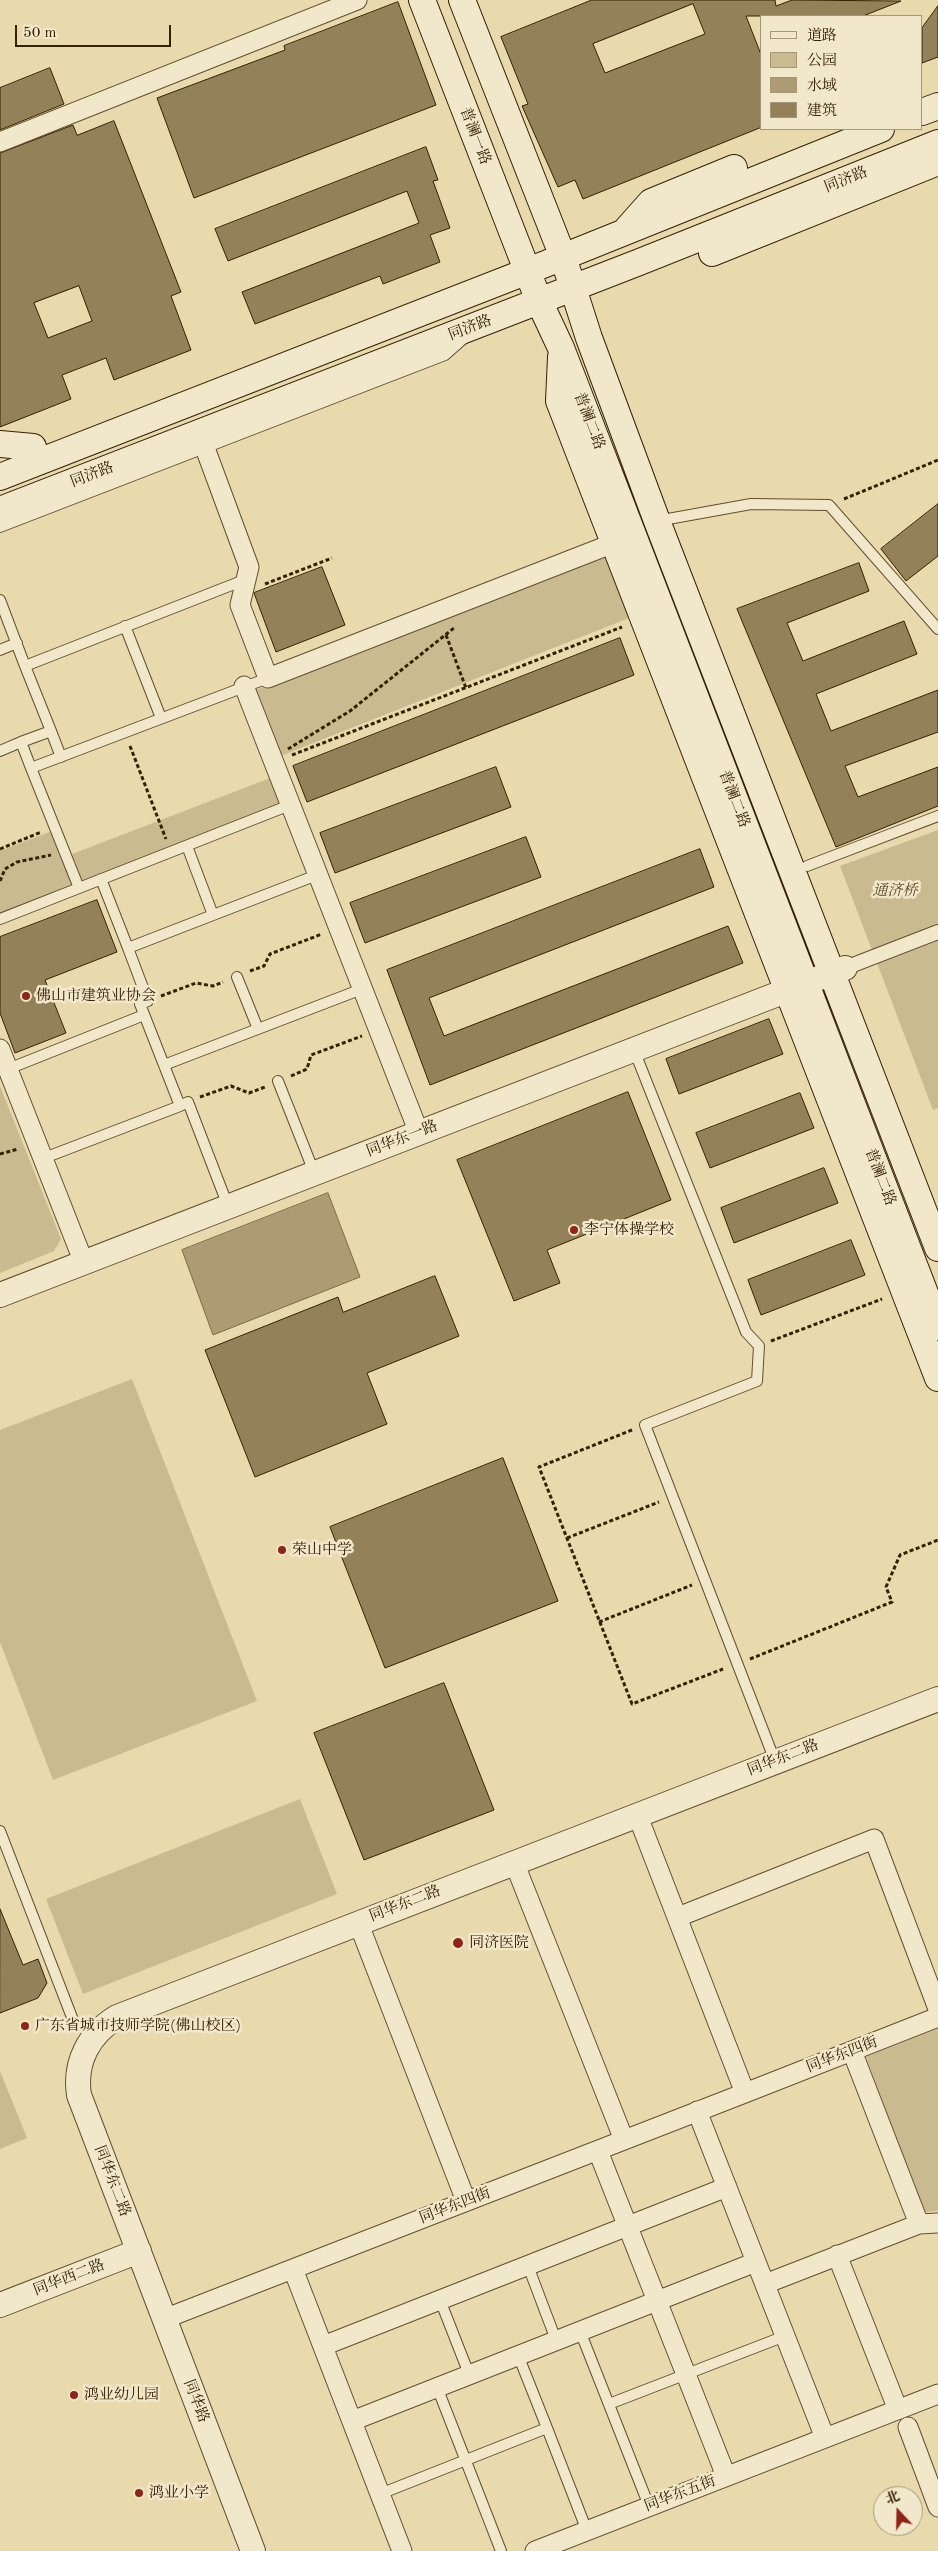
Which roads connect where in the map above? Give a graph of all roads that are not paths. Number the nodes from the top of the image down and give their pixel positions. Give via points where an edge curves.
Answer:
1 (357, 0) edge
2 (422, 0) edge
3 (462, 0) edge
4 (832, 130) edge
5 (879, 130) edge
6 (0, 142) edge
7 (938, 143) edge
8 (938, 162) edge
9 (624, 233) junction
10 (563, 257) junction
11 (637, 263) junction
12 (528, 271) junction
13 (572, 288) junction
14 (472, 293) junction
15 (539, 301) junction
16 (483, 323) junction
17 (562, 348) junction
18 (0, 444) edge
19 (33, 447) junction
20 (205, 448) junction
21 (6, 474) edge
22 (40, 503) junction
23 (0, 510) edge
24 (666, 519) junction
25 (0, 527) edge
26 (614, 543) junction
27 (245, 586) junction
28 (0, 600) edge
29 (125, 626) junction
30 (938, 629) edge
31 (17, 643) junction
32 (0, 650) edge
33 (26, 666) junction
34 (268, 678) junction
35 (244, 686) junction
36 (162, 718) junction
37 (51, 730) junction
38 (21, 742) junction
39 (0, 751) edge
40 (62, 757) junction
41 (32, 768) junction
42 (290, 805) junction
43 (938, 816) edge
44 (187, 846) junction
45 (807, 866) junction
46 (317, 874) junction
47 (101, 879) junction
48 (79, 888) junction
49 (213, 915) junction
50 (0, 919) edge
51 (938, 932) edge
52 (128, 948) junction
53 (839, 971) junction
54 (237, 977) dead end
55 (796, 987) junction
56 (362, 989) junction
57 (144, 1015) junction
58 (258, 1029) junction
59 (634, 1049) junction
60 (0, 1050) edge
61 (164, 1066) junction
62 (8, 1069) junction
63 (278, 1081) dead end
64 (180, 1106) junction
65 (419, 1133) junction
66 (52, 1155) dead end
67 (314, 1172) junction
68 (228, 1206) junction
69 (938, 1208) edge
70 (938, 1248) edge
71 (84, 1263) junction
72 (0, 1295) edge
73 (938, 1328) edge
74 (938, 1378) edge
75 (938, 1699) edge
76 (775, 1761) junction
77 (637, 1814) junction
78 (0, 1831) edge
79 (514, 1862) junction
80 (678, 1917) junction
81 (358, 1922) junction
82 (938, 2009) edge
83 (938, 2017) edge
84 (73, 2020) dead end
85 (852, 2050) junction
86 (745, 2093) junction
87 (697, 2112) junction
88 (624, 2140) junction
89 (598, 2151) junction
90 (727, 2188) junction
91 (466, 2201) junction
92 (938, 2223) edge
93 (919, 2224) junction
94 (139, 2251) junction
95 (837, 2255) junction
96 (756, 2262) junction
97 (528, 2266) junction
98 (293, 2269) junction
99 (764, 2284) junction
100 (440, 2300) junction
101 (0, 2305) edge
102 (164, 2319) junction
103 (580, 2331) junction
104 (785, 2336) junction
105 (556, 2340) junction
106 (323, 2346) junction
107 (518, 2355) junction
108 (470, 2374) junction
109 (438, 2387) junction
110 (938, 2394) edge
111 (609, 2404) junction
112 (898, 2410) junction
113 (352, 2421) junction
114 (908, 2427) dead end
115 (547, 2428) junction
116 (825, 2438) junction
117 (726, 2476) junction
118 (380, 2494) junction
119 (650, 2506) junction
120 (938, 2507) edge
121 (587, 2531) junction
122 (253, 2551) edge
123 (402, 2551) edge
124 (502, 2551) edge
125 (535, 2551) edge

1 - 6 street
2 - 12 main road, 普澜一路
3 - 10 main road
4 - 9 main road via 651,202
5 - 9 main road
7 - 11 main road, 同济路
8 - 11 main road via 679,266
9 - 10 main road
10 - 12 main road
10 - 13 main road, 普澜二路
11 - 13 main road, 同济路
12 - 14 main road
12 - 15 main road, 普澜二路
13 - 15 main road, 同济路
13 - 24 main road, 普澜二路 via 589,338
14 - 19 main road via 421,296
14 - 21 main road
15 - 16 main road, 同济路
15 - 17 main road, 普澜二路
16 - 20 lane via 445,354
16 - 22 main road, 同济路
17 - 26 main road via 558,401
17 - 55 main road, 普澜二路
18 - 19 main road
19 - 21 main road
20 - 22 lane
20 - 27 street via 249,568
22 - 23 main road, 同济路
22 - 25 lane
24 - 30 lane via 751,504 829,505
24 - 45 main road
24 - 53 main road, 普澜二路
26 - 34 street
26 - 55 main road
27 - 29 lane
27 - 34 street via 240,605
28 - 31 lane
29 - 33 lane
29 - 36 lane
31 - 32 lane
31 - 33 lane
33 - 37 lane
34 - 35 lane
35 - 36 lane
35 - 42 street
36 - 40 lane
37 - 38 lane
37 - 40 lane
38 - 39 lane
38 - 41 lane
40 - 41 lane
41 - 48 lane
42 - 44 lane
42 - 46 street
43 - 45 lane
44 - 47 lane
44 - 49 lane
45 - 53 main road
46 - 49 lane
46 - 56 street
47 - 48 lane
47 - 52 lane
48 - 50 lane
49 - 52 lane
51 - 53 street
52 - 57 lane via 148,1001 140,1004
53 - 55 street, 同华东一路
53 - 69 main road
53 - 70 main road, 普澜二路
54 - 58 lane
55 - 59 street, 同华东一路
55 - 73 main road, 普澜二路
55 - 74 main road
56 - 58 lane
56 - 65 street
57 - 61 lane
57 - 62 lane
58 - 61 lane
59 - 65 street, 同华东一路
59 - 76 lane via 746,1332 759,1346 758,1381 645,1426
60 - 62 street
61 - 64 lane
62 - 71 street
63 - 67 lane
64 - 66 lane
64 - 68 lane via 188,1102
65 - 67 street, 同华东一路
67 - 68 street, 同华东一路
68 - 71 street, 同华东一路
71 - 72 street, 同华东一路
75 - 76 street, 同华东二路
76 - 77 street, 同华东二路
77 - 79 street, 同华东二路
77 - 80 street
78 - 84 lane
79 - 81 street, 同华东二路
79 - 88 street
80 - 82 street via 874,1839
80 - 86 street
81 - 91 street
81 - 94 street, 同华东二路 via 117,2017 94,2036 80,2062 79,2094
83 - 85 street, 同华东四街
85 - 86 street, 同华东四街
85 - 93 street
86 - 87 street, 同华东四街
87 - 88 street, 同华东四街
87 - 90 street
88 - 89 street, 同华东四街
89 - 91 street, 同华东四街
89 - 117 street
90 - 96 street
90 - 97 street
91 - 98 street, 同华东四街
92 - 93 street
93 - 95 street
94 - 101 street, 同华西二路
94 - 102 street, 同华路
95 - 99 street
95 - 112 street
96 - 99 street
96 - 103 street
97 - 100 street
97 - 105 lane
98 - 102 street, 同华东四街
98 - 106 street
99 - 104 street
100 - 106 street
100 - 108 lane
102 - 122 street, 同华路
103 - 105 street
103 - 111 lane
104 - 111 lane
104 - 116 street
105 - 107 street
106 - 113 street
107 - 108 street
107 - 115 lane
108 - 109 street
109 - 113 street
109 - 124 lane
110 - 112 street, 同华东五街
111 - 119 lane
112 - 116 street, 同华东五街
113 - 118 street
114 - 120 street
115 - 118 lane
115 - 121 lane
116 - 117 street, 同华东五街
117 - 119 street, 同华东五街
118 - 123 street
119 - 121 street, 同华东五街
121 - 125 street, 同华东五街

